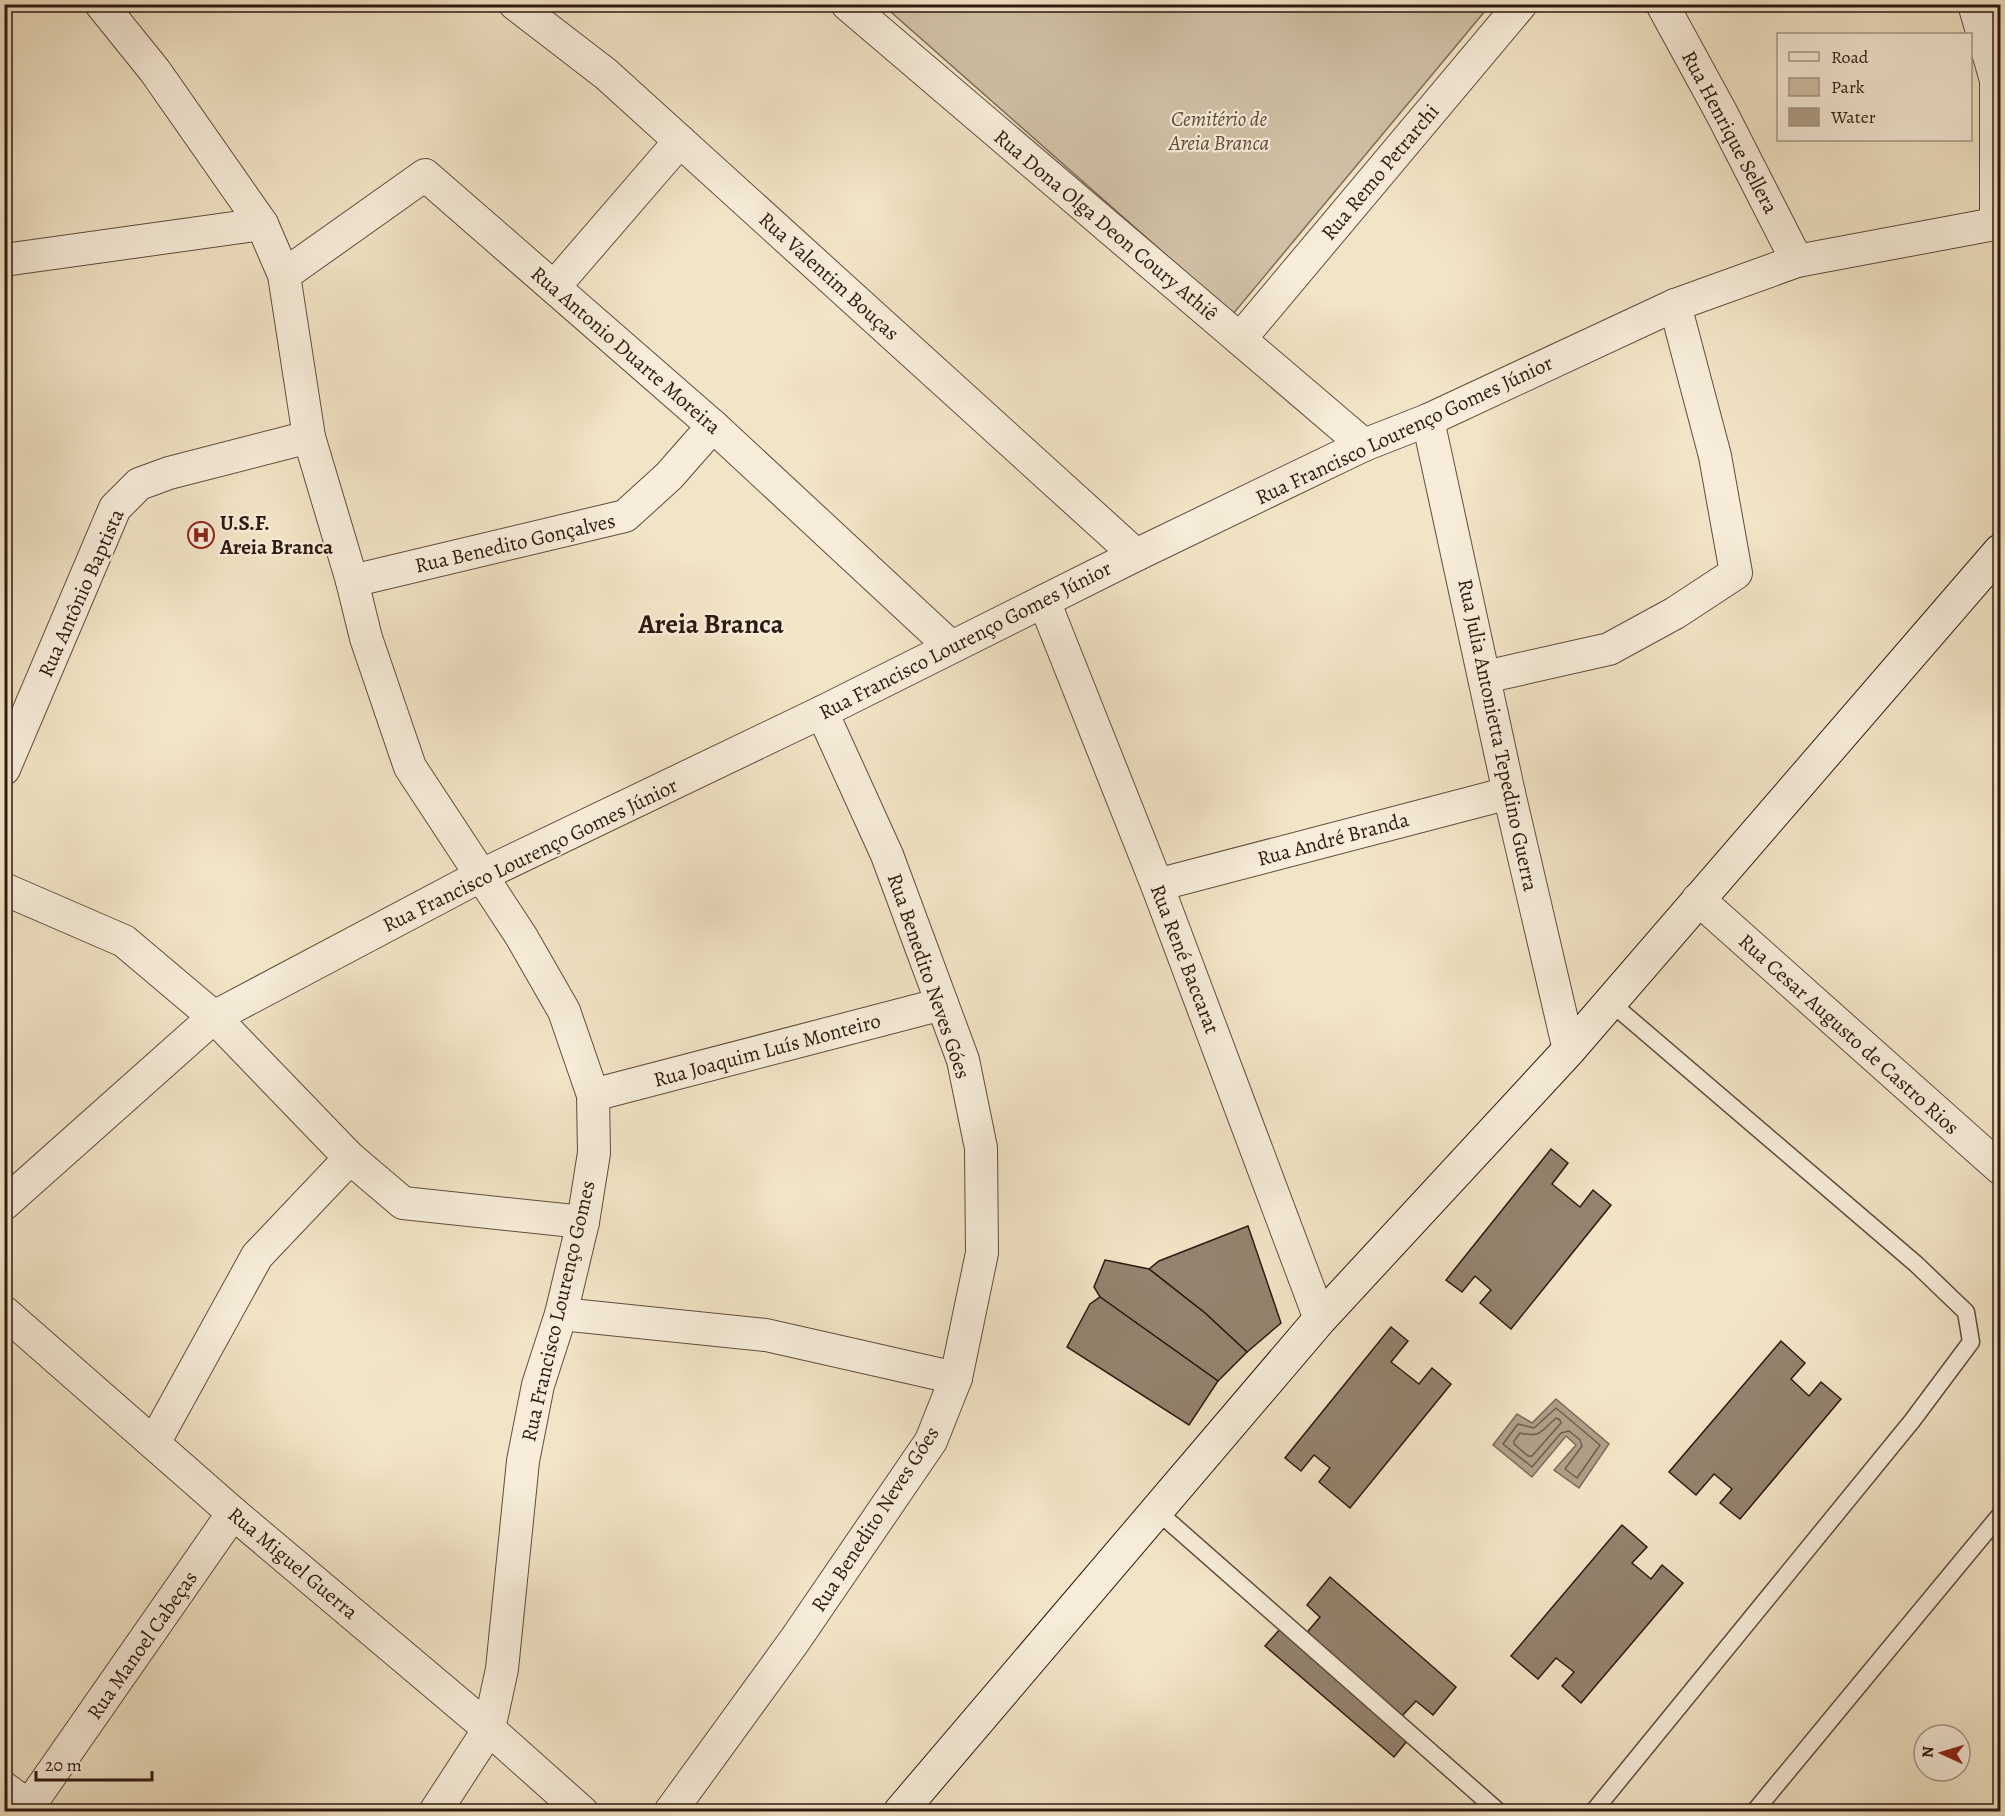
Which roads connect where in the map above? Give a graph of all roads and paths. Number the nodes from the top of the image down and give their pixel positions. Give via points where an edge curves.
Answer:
1 (101, 4) edge
2 (515, 4) edge
3 (847, 4) edge
4 (1521, 4) edge
5 (1662, 4) edge
6 (1974, 4) edge
7 (680, 141) junction
8 (1998, 223) edge
9 (262, 224) junction
10 (4, 260) edge
11 (1797, 261) junction
12 (284, 274) junction
13 (554, 288) junction
14 (1675, 305) junction
15 (1240, 339) junction
16 (1428, 420) junction
17 (713, 426) junction
18 (309, 437) junction
19 (1364, 446) junction
20 (2001, 551) edge
21 (1136, 555) junction
22 (352, 582) junction
23 (1044, 602) junction
24 (950, 646) junction
25 (1485, 677) junction
26 (822, 712) junction
27 (4, 769) edge
28 (1509, 793) junction
29 (482, 875) junction
30 (1157, 885) junction
31 (4, 889) edge
32 (1698, 899) junction
33 (1610, 1002) junction
34 (942, 1004) junction
35 (214, 1017) junction
36 (1569, 1050) junction
37 (593, 1095) junction
38 (350, 1158) junction
39 (2001, 1168) edge
40 (4, 1204) edge
41 (583, 1222) junction
42 (4, 1312) edge
43 (561, 1314) junction
44 (1320, 1319) junction
45 (956, 1378) junction
46 (154, 1443) junction
47 (1157, 1510) junction
48 (233, 1513) junction
49 (2001, 1515) edge
50 (489, 1729) junction
51 (24, 1802) edge
52 (435, 1812) edge
53 (582, 1812) edge
54 (670, 1812) edge
55 (900, 1812) edge
56 (1499, 1812) edge
57 (1593, 1812) edge
58 (1754, 1812) edge

1 - 9 street, Rua Francisco Lourenço Gomes via 155,71
2 - 7 street, Rua Valentim Bouças via 606,74
3 - 15 street, Rua Dona Olga Deon Coury Athiê
4 - 15 street, Rua Remo Petrarchi
5 - 11 street, Rua Henrique Sellera
6 - 8 street via 1996,80
7 - 13 street
7 - 21 street, Rua Valentim Bouças
8 - 11 street, Rua Francisco Lourenço Gomes Júnior
9 - 10 street
9 - 12 street, Rua Francisco Lourenço Gomes
11 - 14 street, Rua Francisco Lourenço Gomes Júnior
12 - 13 street, Rua Antonio Duarte Moreira via 425,175
12 - 18 street, Rua Francisco Lourenço Gomes
13 - 17 street, Rua Antonio Duarte Moreira
14 - 16 street, Rua Francisco Lourenço Gomes Júnior
14 - 25 street via 1715,456 1736,573 1609,649
15 - 19 street, Rua Dona Olga Deon Coury Athiê
16 - 19 street, Rua Francisco Lourenço Gomes Júnior
16 - 25 street, Rua Julia Antonietta Tepedino Guerra
17 - 22 street, Rua Benedito Gonçalves via 669,476 625,516
17 - 24 street, Rua Antonio Duarte Moreira
18 - 22 street, Rua Francisco Lourenço Gomes
18 - 27 street, Rua Antônio Baptista via 169,473 139,484 115,508
19 - 21 street, Rua Francisco Lourenço Gomes Júnior
20 - 32 street
21 - 23 street, Rua Francisco Lourenço Gomes Júnior
22 - 29 street, Rua Francisco Lourenço Gomes via 366,638 410,767
23 - 24 street, Rua Francisco Lourenço Gomes Júnior
23 - 30 street, Rua René Baccarat
24 - 26 street, Rua Francisco Lourenço Gomes Júnior
25 - 28 street, Rua Julia Antonietta Tepedino Guerra
26 - 29 street, Rua Francisco Lourenço Gomes Júnior
26 - 34 street, Rua Benedito Neves Góes via 887,855
28 - 30 street, Rua André Branda
28 - 36 street, Rua Julia Antonietta Tepedino Guerra
29 - 35 street, Rua Francisco Lourenço Gomes Júnior
29 - 37 street, Rua Francisco Lourenço Gomes via 564,1011
30 - 44 street, Rua René Baccarat
31 - 35 street via 124,941
32 - 33 street
32 - 39 street, Rua Cesar Augusto de Castro Rios
33 - 36 street
33 - 57 lane via 1916,1264 1966,1312 1971,1342 1912,1421
34 - 37 street, Rua Joaquim Luís Monteiro
34 - 45 street, Rua Benedito Neves Góes via 963,1060 981,1148 982,1253
35 - 38 street
35 - 40 street, Rua Francisco Lourenço Gomes Júnior
36 - 44 street
37 - 41 street, Rua Francisco Lourenço Gomes via 594,1153
38 - 41 street via 403,1203
38 - 46 street via 256,1256
41 - 43 street, Rua Francisco Lourenço Gomes
42 - 46 street, Rua Miguel Guerra
43 - 45 street via 766,1335
43 - 50 street, Rua Francisco Lourenço Gomes via 538,1385 523,1461 502,1669
44 - 47 street
45 - 54 street, Rua Benedito Neves Góes via 931,1441 795,1641
46 - 48 street, Rua Miguel Guerra
47 - 55 street
47 - 56 lane
48 - 50 street, Rua Miguel Guerra
48 - 51 street, Rua Manoel Cabeças
49 - 58 lane
50 - 52 street
50 - 53 street, Rua Miguel Guerra

